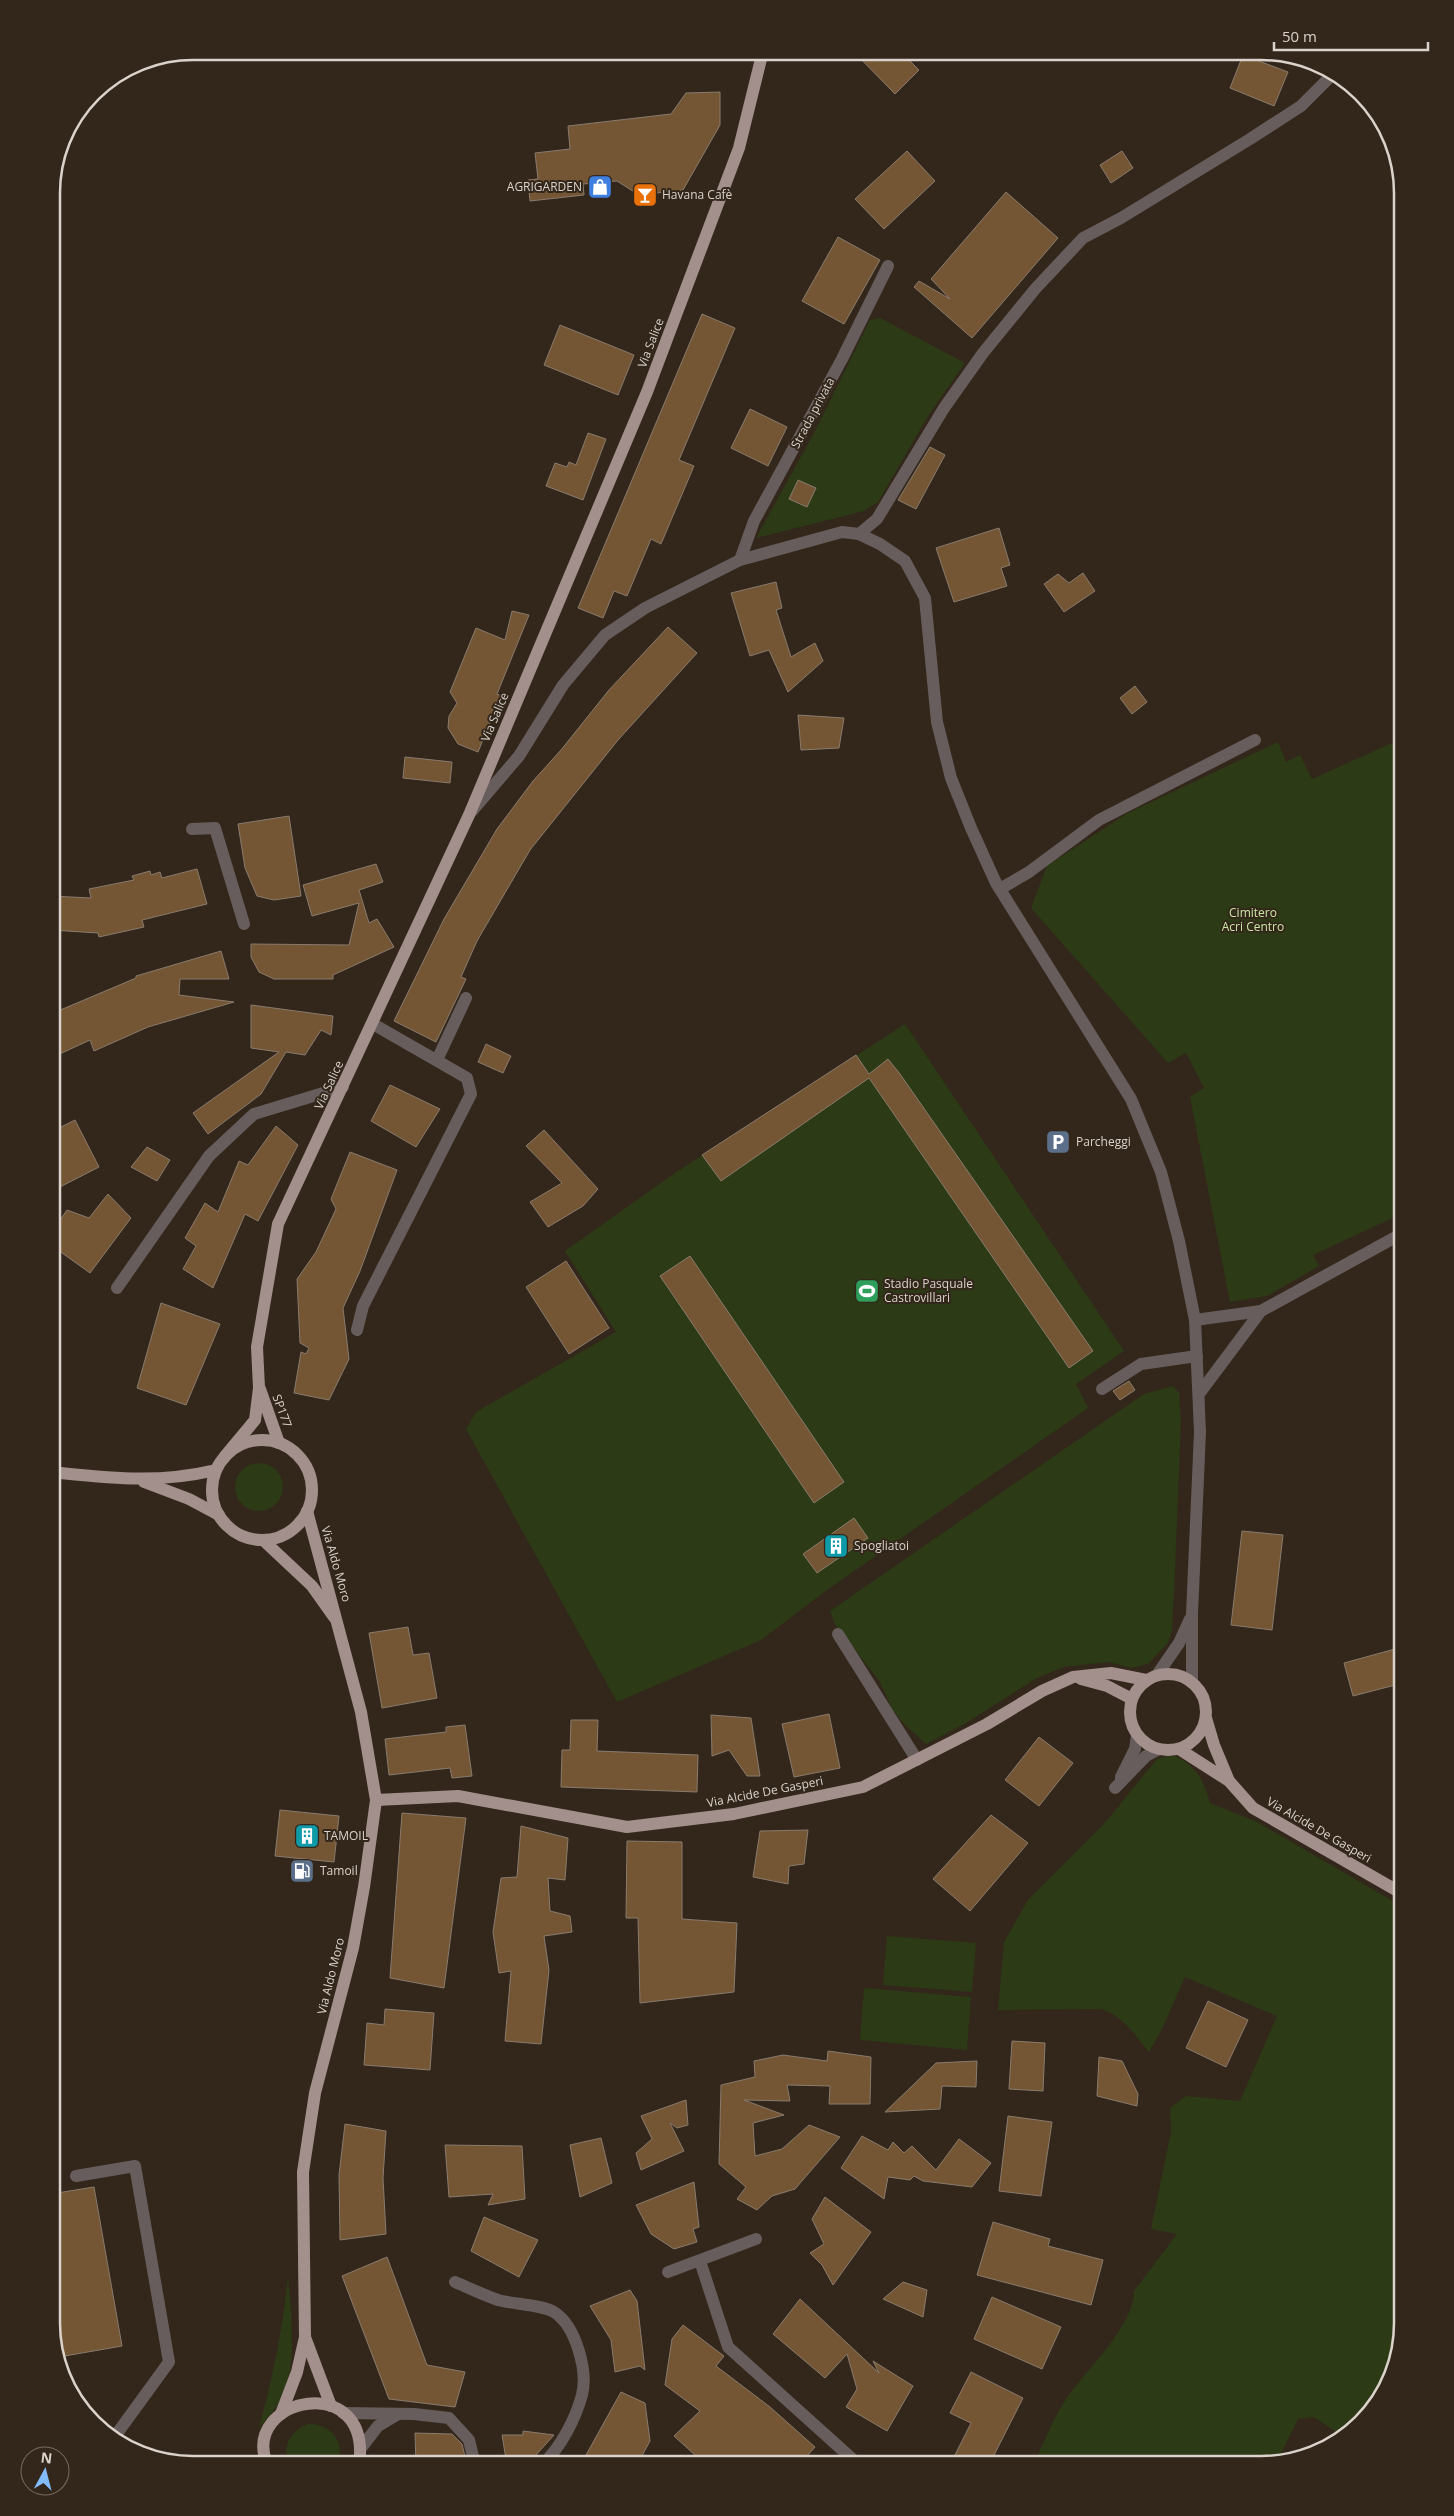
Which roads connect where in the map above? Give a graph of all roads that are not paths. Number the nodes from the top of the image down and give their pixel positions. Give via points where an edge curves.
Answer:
1 (761, 60) edge
2 (1328, 79) edge
3 (888, 266) dead end
4 (860, 534) junction
5 (740, 560) junction
6 (1255, 740) dead end
7 (469, 815) junction
8 (192, 828) dead end
9 (1000, 889) junction
10 (244, 924) dead end
11 (466, 998) dead end
12 (373, 1024) junction
13 (437, 1060) junction
14 (343, 1087) junction
15 (1394, 1238) edge
16 (117, 1288) dead end
17 (1262, 1311) junction
18 (1195, 1320) junction
19 (357, 1330) dead end
20 (1197, 1356) junction
21 (259, 1388) junction
22 (1102, 1389) dead end
23 (1199, 1394) junction
24 (279, 1443) junction
25 (225, 1456) junction
26 (216, 1470) junction
27 (60, 1473) edge
28 (139, 1480) junction
29 (307, 1511) junction
30 (218, 1515) junction
31 (264, 1540) junction
32 (1192, 1614) junction
33 (339, 1624) junction
34 (838, 1634) dead end
35 (1073, 1677) junction
36 (1151, 1678) junction
37 (1192, 1682) junction
38 (1132, 1699) junction
39 (1206, 1718) junction
40 (1137, 1735) junction
41 (1159, 1749) junction
42 (1179, 1749) junction
43 (917, 1760) junction
44 (1229, 1781) junction
45 (376, 1800) junction
46 (1394, 1889) edge
47 (76, 2176) dead end
48 (756, 2240) dead end
49 (700, 2261) junction
50 (668, 2272) dead end
51 (455, 2282) dead end
52 (304, 2337) junction
53 (331, 2406) junction
54 (343, 2413) junction
55 (281, 2414) junction
56 (398, 2414) junction
57 (117, 2433) edge
58 (361, 2448) junction
59 (266, 2456) edge
60 (360, 2456) edge
61 (473, 2456) edge
62 (551, 2456) edge
63 (849, 2456) edge

1 - 7 main road, Via Salice via 739,148 647,392
2 - 4 street via 1301,106 1083,238 1036,288 983,353 944,408 877,519
3 - 5 street, Strada privata via 842,359 754,521
4 - 5 street via 842,532
4 - 9 street via 905,561 925,598 936,722 951,778
5 - 7 street via 645,608 605,635 563,685 519,756
6 - 9 street via 1099,820 1029,872
7 - 12 main road, Via Salice
8 - 10 street via 215,828
9 - 18 street via 1131,1099 1161,1172
11 - 13 street
12 - 13 street
12 - 14 main road, Via Salice
13 - 19 street via 467,1078 471,1094 363,1306
14 - 16 street via 254,1114 209,1156
14 - 21 main road, Via Salice via 278,1224 257,1347
15 - 17 street
17 - 18 street
17 - 23 street
18 - 20 street
20 - 22 street via 1141,1364
20 - 23 street
21 - 24 main road, SP177
21 - 25 main road via 255,1420
23 - 32 street via 1199,1490
24 - 25 main road via 250,1441
24 - 29 main road via 301,1459 308,1471 311,1498
25 - 26 main road
26 - 28 main road via 185,1477
26 - 30 main road via 212,1485
27 - 28 main road
28 - 30 main road via 189,1499
29 - 31 main road via 289,1532
29 - 33 main road, Via Aldo Moro
30 - 31 main road via 236,1533
31 - 33 main road, Via Aldo Moro via 312,1586
32 - 36 street via 1179,1643
32 - 37 street
33 - 45 main road, Via Aldo Moro via 361,1712
34 - 43 street
35 - 36 main road, Via Alcide De Gasperi via 1111,1673
35 - 38 main road via 1106,1686
35 - 43 main road, Via Alcide De Gasperi
36 - 37 main road via 1169,1673
36 - 38 main road via 1137,1689
37 - 39 main road via 1206,1704
38 - 40 main road via 1129,1711
39 - 42 main road via 1197,1738
39 - 44 main road
40 - 41 main road via 1143,1742
40 - 41 street via 1135,1749 1115,1788 1146,1756
41 - 42 main road
42 - 44 main road, Via Alcide De Gasperi
43 - 45 main road, Via Alcide De Gasperi via 863,1787 734,1814 627,1827 458,1796
44 - 46 main road, Via Alcide De Gasperi via 1253,1808
45 - 52 main road, Via Aldo Moro via 364,1888 347,1974 315,2093 304,2172
47 - 57 street via 136,2166 169,2362
48 - 49 street
49 - 50 street
49 - 63 street via 728,2347
51 - 62 street via 498,2300 554,2312 574,2332 581,2355 582,2393 571,2422
52 - 53 main road, Via Aldo Moro
52 - 55 main road, Via Aldo Moro via 297,2372
53 - 54 main road
53 - 55 main road via 305,2403 292,2406
54 - 56 street
54 - 58 main road via 356,2429
55 - 59 main road, Via Aldo Moro via 267,2435
56 - 58 street via 378,2426
56 - 61 street via 449,2418 469,2440
58 - 60 main road

